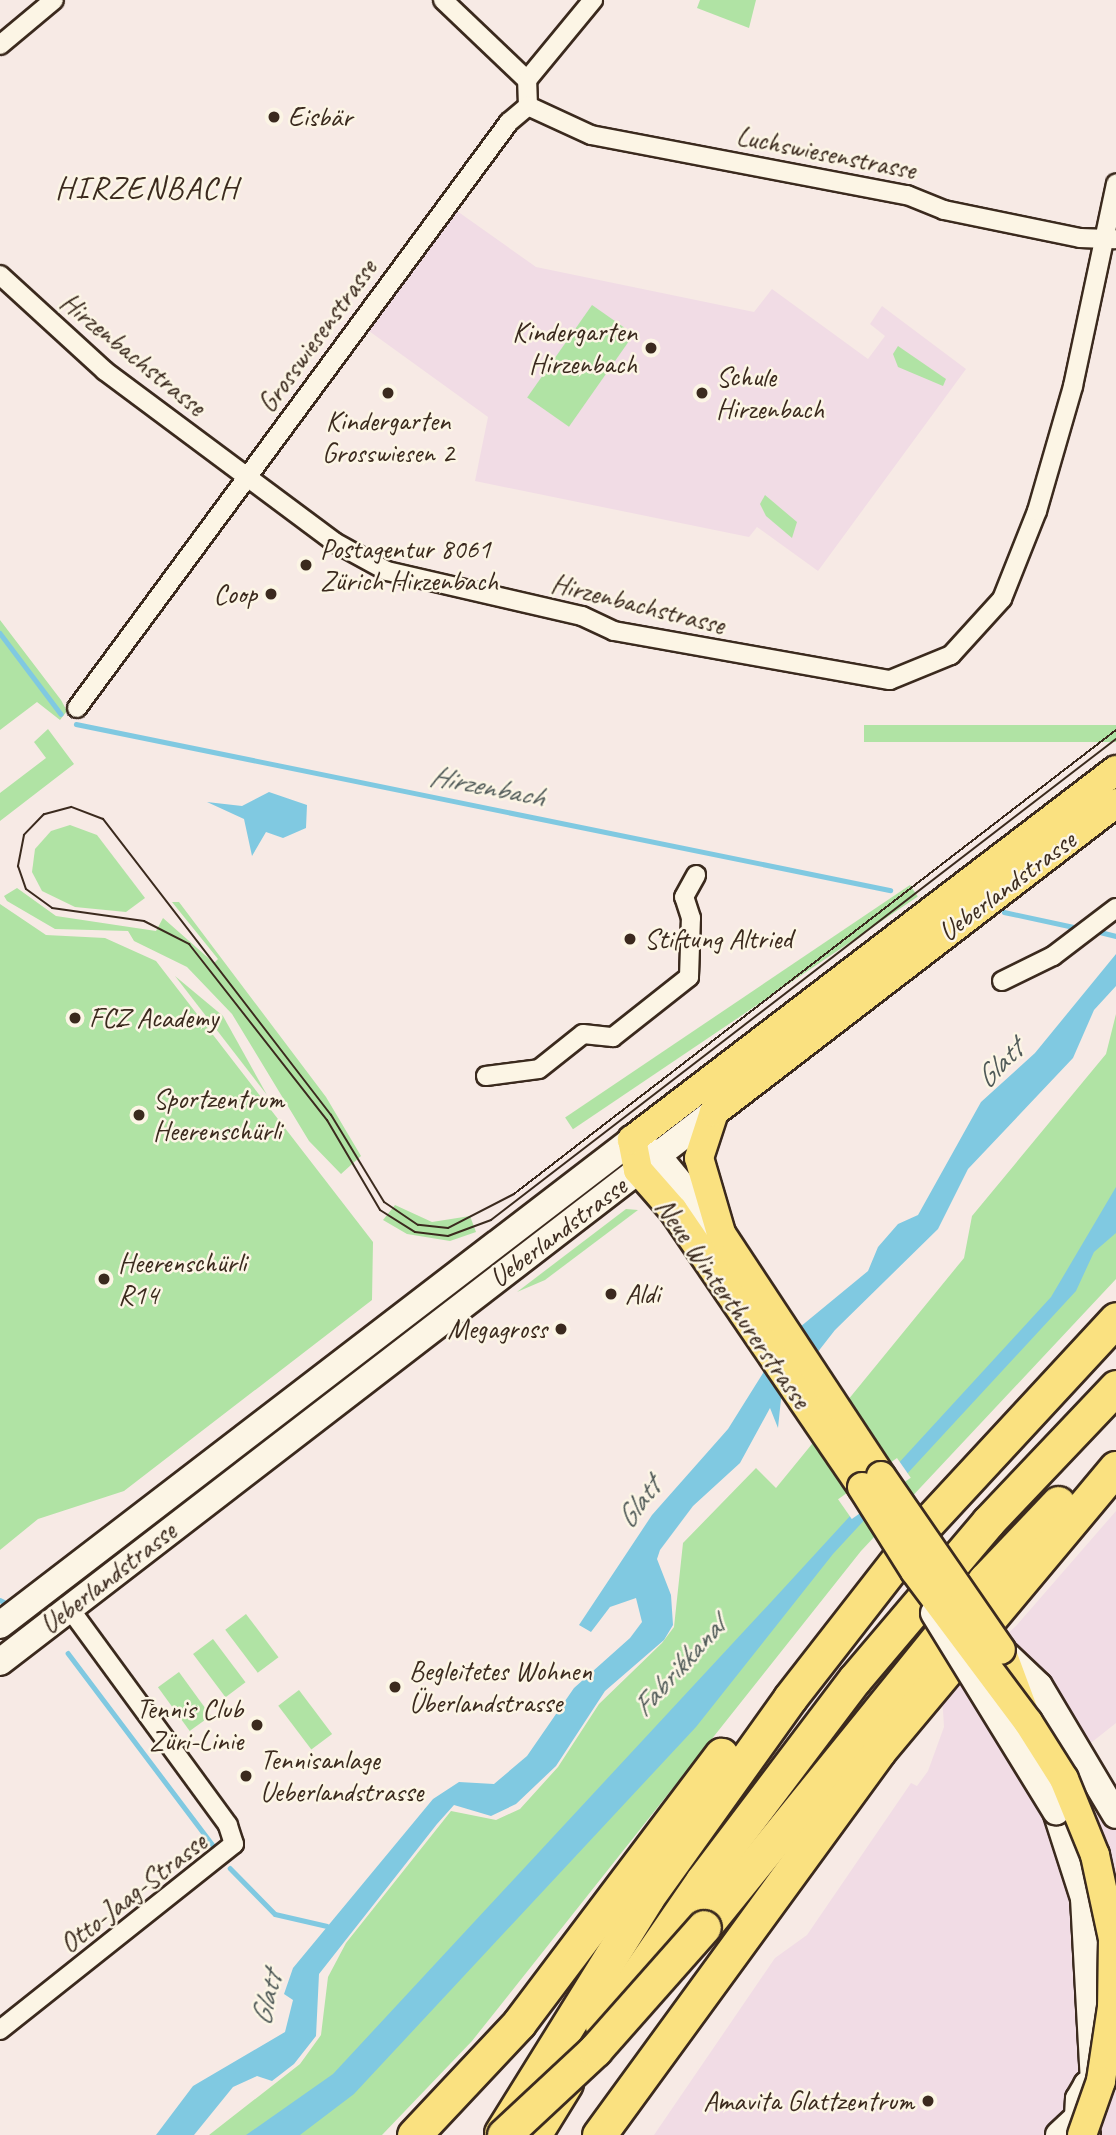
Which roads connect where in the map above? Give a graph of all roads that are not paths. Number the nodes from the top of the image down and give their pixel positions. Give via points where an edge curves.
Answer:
1 (54, 0) edge
2 (443, 0) edge
3 (593, 0) edge
4 (0, 45) edge
5 (532, 76) junction
6 (528, 106) junction
7 (1116, 184) edge
8 (1111, 238) edge
9 (0, 275) edge
10 (246, 477) junction
11 (77, 708) dead end
12 (1116, 770) edge
13 (1116, 803) edge
14 (695, 875) dead end
15 (1116, 908) edge
16 (1003, 981) dead end
17 (486, 1076) dead end
18 (714, 1112) junction
19 (632, 1140) junction
20 (647, 1163) junction
21 (721, 1233) junction
22 (754, 1309) junction
23 (1116, 1319) edge
24 (1114, 1401) edge
25 (1116, 1449) edge
26 (1116, 1468) edge
27 (904, 1567) junction
28 (53, 1586) junction
29 (69, 1608) junction
30 (0, 1625) edge
31 (1001, 1650) junction
32 (0, 1662) edge
33 (1017, 1716) junction
34 (1116, 1816) edge
35 (745, 1875) junction
36 (0, 2030) edge
37 (1105, 2078) edge
38 (1076, 2131) edge
39 (414, 2135) edge
40 (502, 2135) edge
41 (534, 2135) edge
42 (599, 2135) edge

1 - 4 street
2 - 5 street
3 - 5 street
5 - 6 street
6 - 8 street, Luchswiesenstrasse via 592,135 914,196 944,210 1080,238
6 - 10 street, Grosswiesenstrasse via 509,122
7 - 8 street, Hirzenbachstrasse
8 - 10 street, Hirzenbachstrasse via 1056,449 1002,599 969,642 901,678 859,678 652,639 582,616 405,577 334,542
9 - 10 street, Hirzenbachstrasse via 89,358
10 - 11 street, Grosswiesenstrasse
12 - 19 main road, Ueberlandstrasse
13 - 18 main road, Ueberlandstrasse
14 - 17 street via 684,898 691,918 689,977 612,1037 583,1034 539,1069
15 - 16 street via 1053,956
18 - 20 main road, Ueberlandstrasse
18 - 21 main road, Neue Winterthurerstrasse via 699,1158
19 - 20 main road, Neue Winterthurerstrasse
19 - 28 main road, Ueberlandstrasse
20 - 21 main road, Neue Winterthurerstrasse
20 - 22 main road, Neue Winterthurerstrasse
20 - 29 main road, Ueberlandstrasse
21 - 22 main road, Neue Winterthurerstrasse
22 - 27 main road, Neue Winterthurerstrasse, bridge
22 - 31 main road, Neue Winterthurerstrasse, bridge
23 - 27 highway
24 - 35 highway via 908,1652
24 - 41 highway via 947,1569 812,1733 654,1948
25 - 35 highway via 985,1580
26 - 42 highway via 862,1773
27 - 33 main road, Neue Winterthurerstrasse, bridge
27 - 37 main road, Neue Winterthurerstrasse, bridge via 1068,1836 1089,1944
27 - 39 highway via 828,1622 519,2023
27 - 40 highway via 686,1842
28 - 29 main road
28 - 30 main road, Ueberlandstrasse
29 - 32 main road, Ueberlandstrasse
29 - 36 street, Otto-Jaag-Strasse via 228,1825 234,1844
31 - 33 main road, Neue Winterthurerstrasse, bridge
31 - 34 main road, Neue Winterthurerstrasse via 1039,1686
33 - 34 street
33 - 38 main road, Neue Winterthurerstrasse, bridge via 1082,1816 1113,1939 1109,2043
35 - 40 highway, bridge via 595,2050
37 - 38 main road, Neue Winterthurerstrasse via 1079,2099

